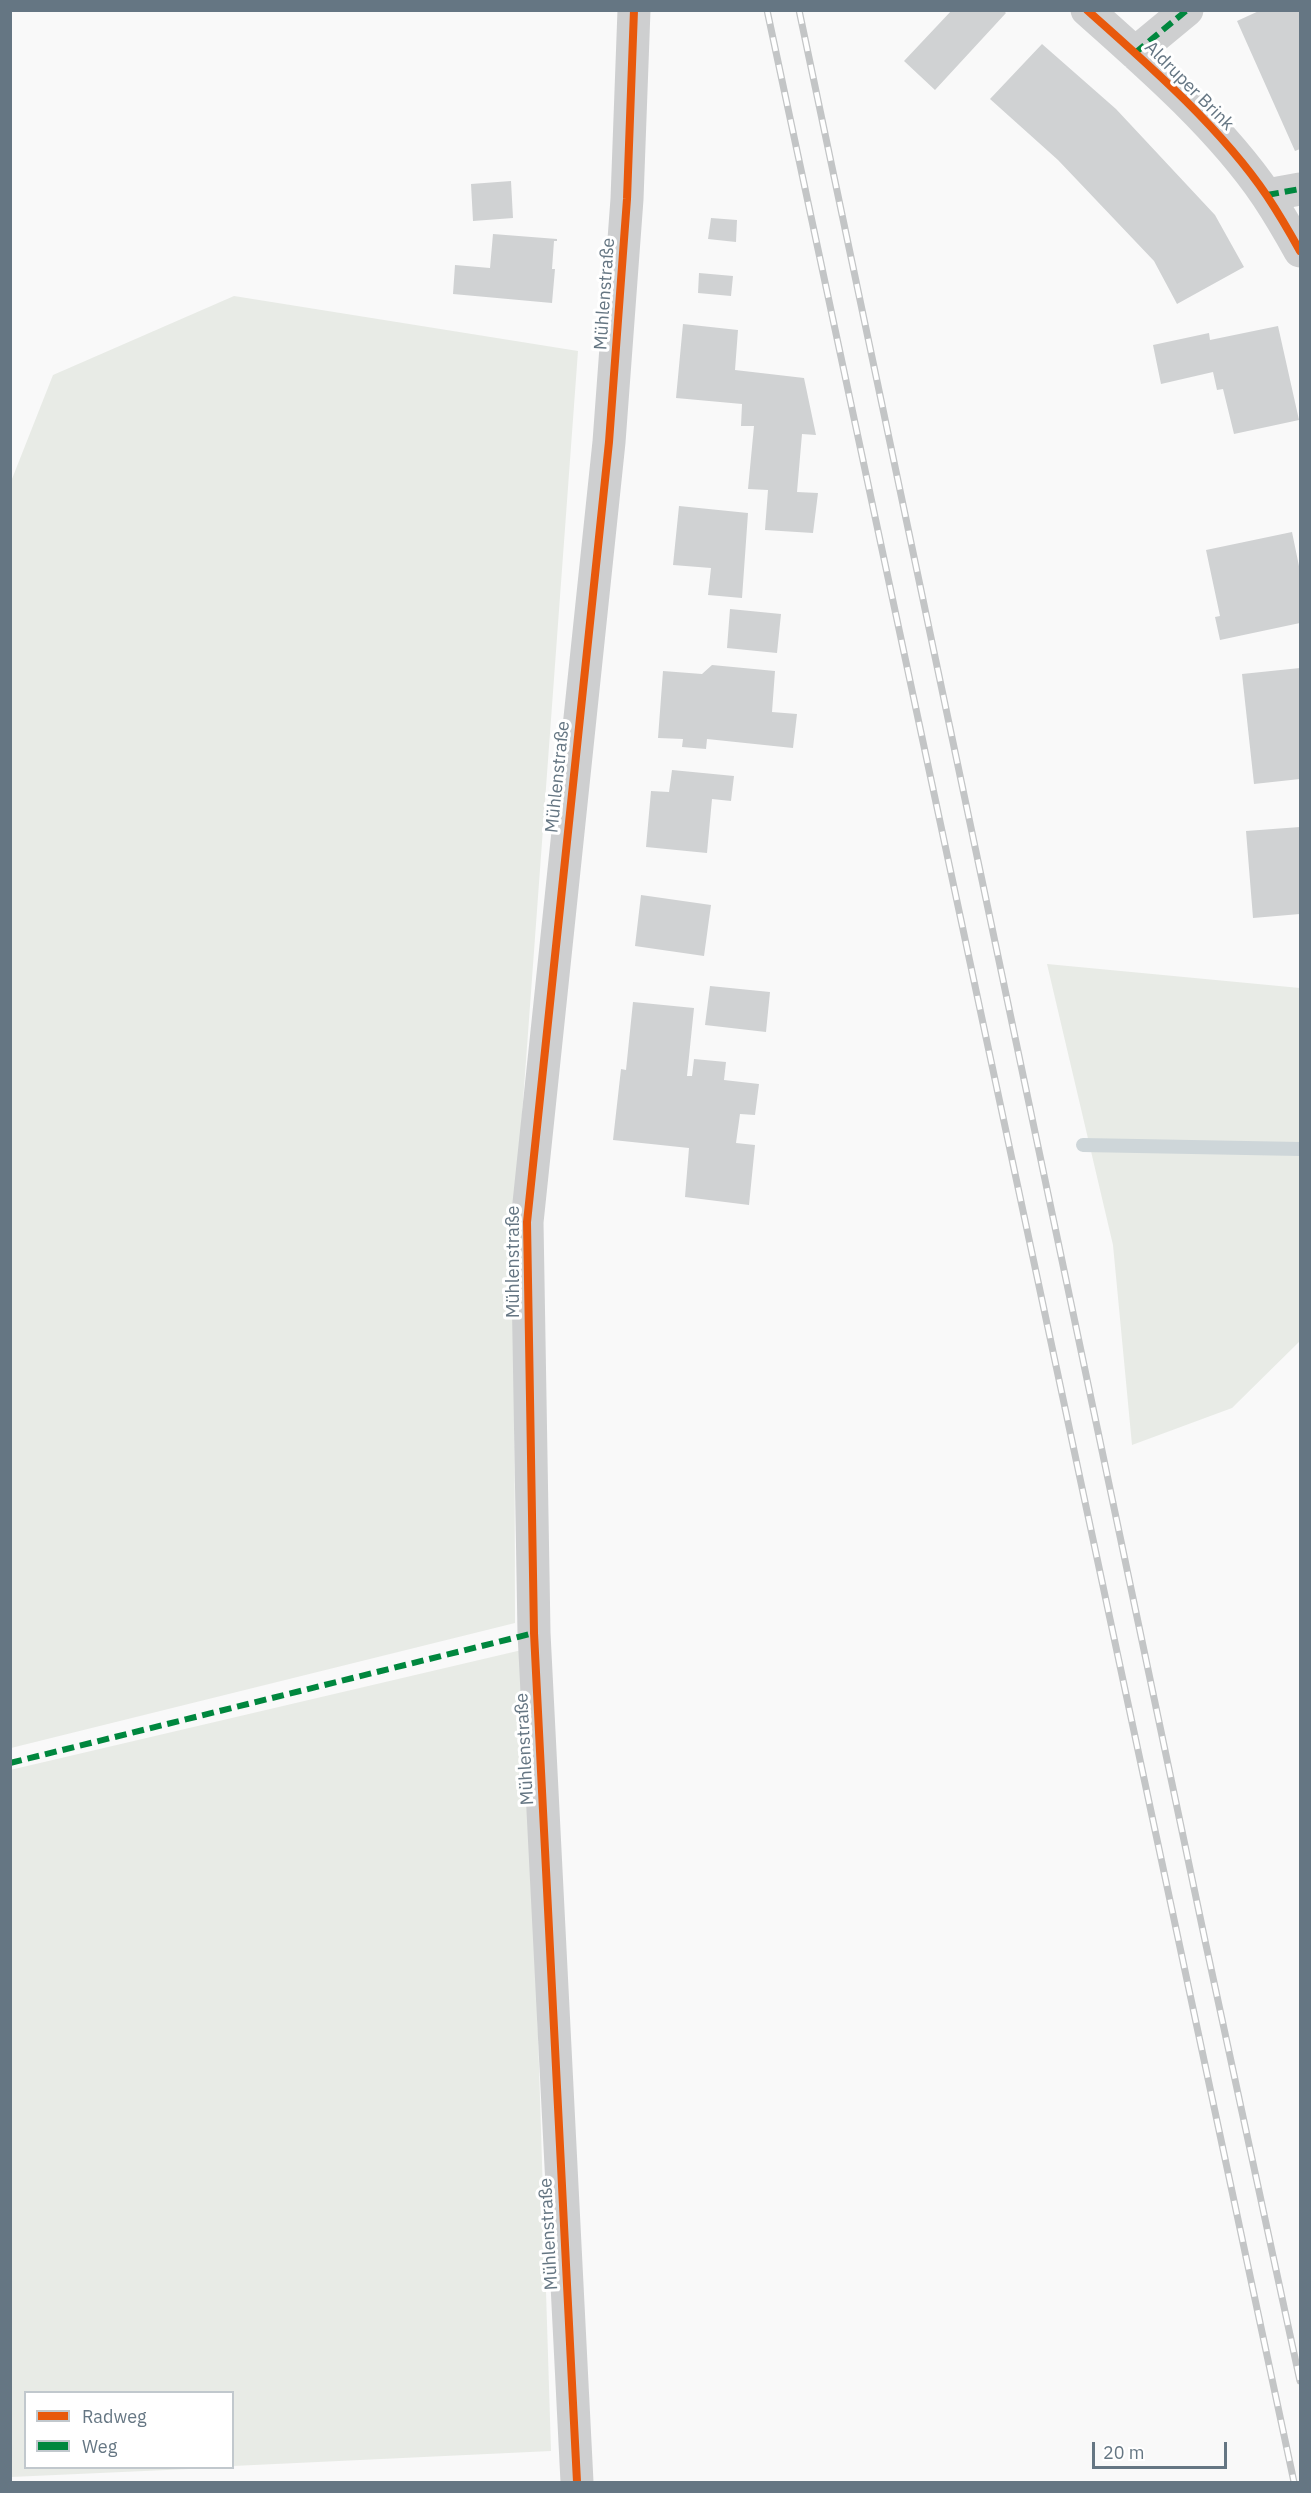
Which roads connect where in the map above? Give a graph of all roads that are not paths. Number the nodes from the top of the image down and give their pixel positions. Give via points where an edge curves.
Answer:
1 (634, 10) edge
2 (1087, 10) edge
3 (1187, 10) edge
4 (1135, 53) junction
5 (1300, 189) edge
6 (1267, 195) junction
7 (1300, 251) edge
8 (577, 2482) edge

1 - 8 street, Mühlenstraße via 627,199 609,442 527,1222 534,1633
2 - 4 street, Aldruper Brink
3 - 4 street, Aldruper Brink
4 - 6 street, Aldruper Brink via 1221,138
5 - 6 street
6 - 7 street, Aldruper Brink

